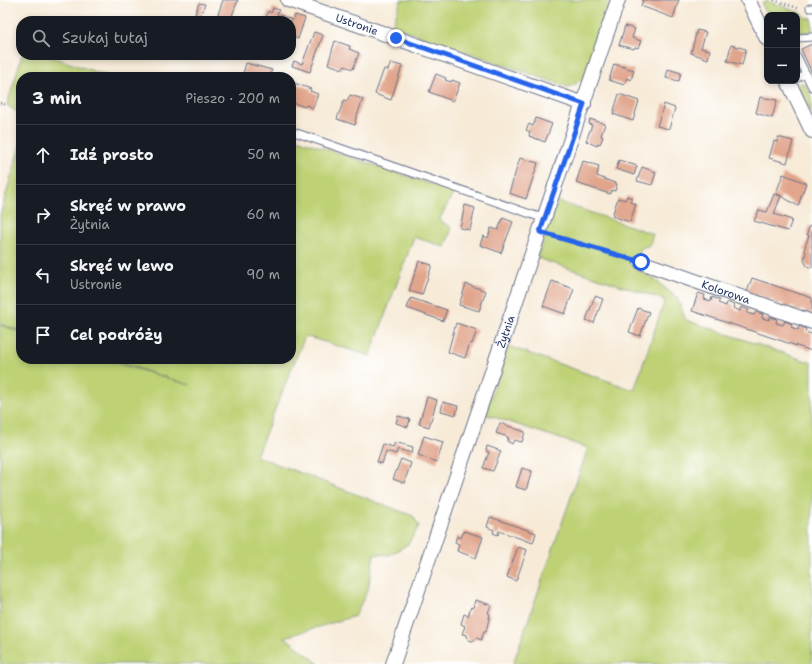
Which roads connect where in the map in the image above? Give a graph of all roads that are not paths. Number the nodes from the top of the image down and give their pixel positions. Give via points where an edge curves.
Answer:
1 (288, 0) edge
2 (618, 0) edge
3 (748, 0) edge
4 (764, 33) edge
5 (800, 38) edge
6 (812, 38) edge
7 (800, 62) edge
8 (806, 74) junction
9 (800, 76) edge
10 (793, 84) edge
11 (812, 87) edge
12 (584, 104) junction
13 (812, 131) edge
14 (296, 133) edge
15 (543, 225) junction
16 (641, 262) road end
17 (812, 322) edge
18 (393, 664) edge

1 - 12 street, Ustronie
2 - 12 street, Żytnia
3 - 4 street
5 - 6 lane
7 - 8 lane
8 - 9 lane
8 - 11 lane
10 - 13 street
12 - 15 street, Żytnia
14 - 15 lane
15 - 18 street, Żytnia
16 - 17 street, Kolorowa

